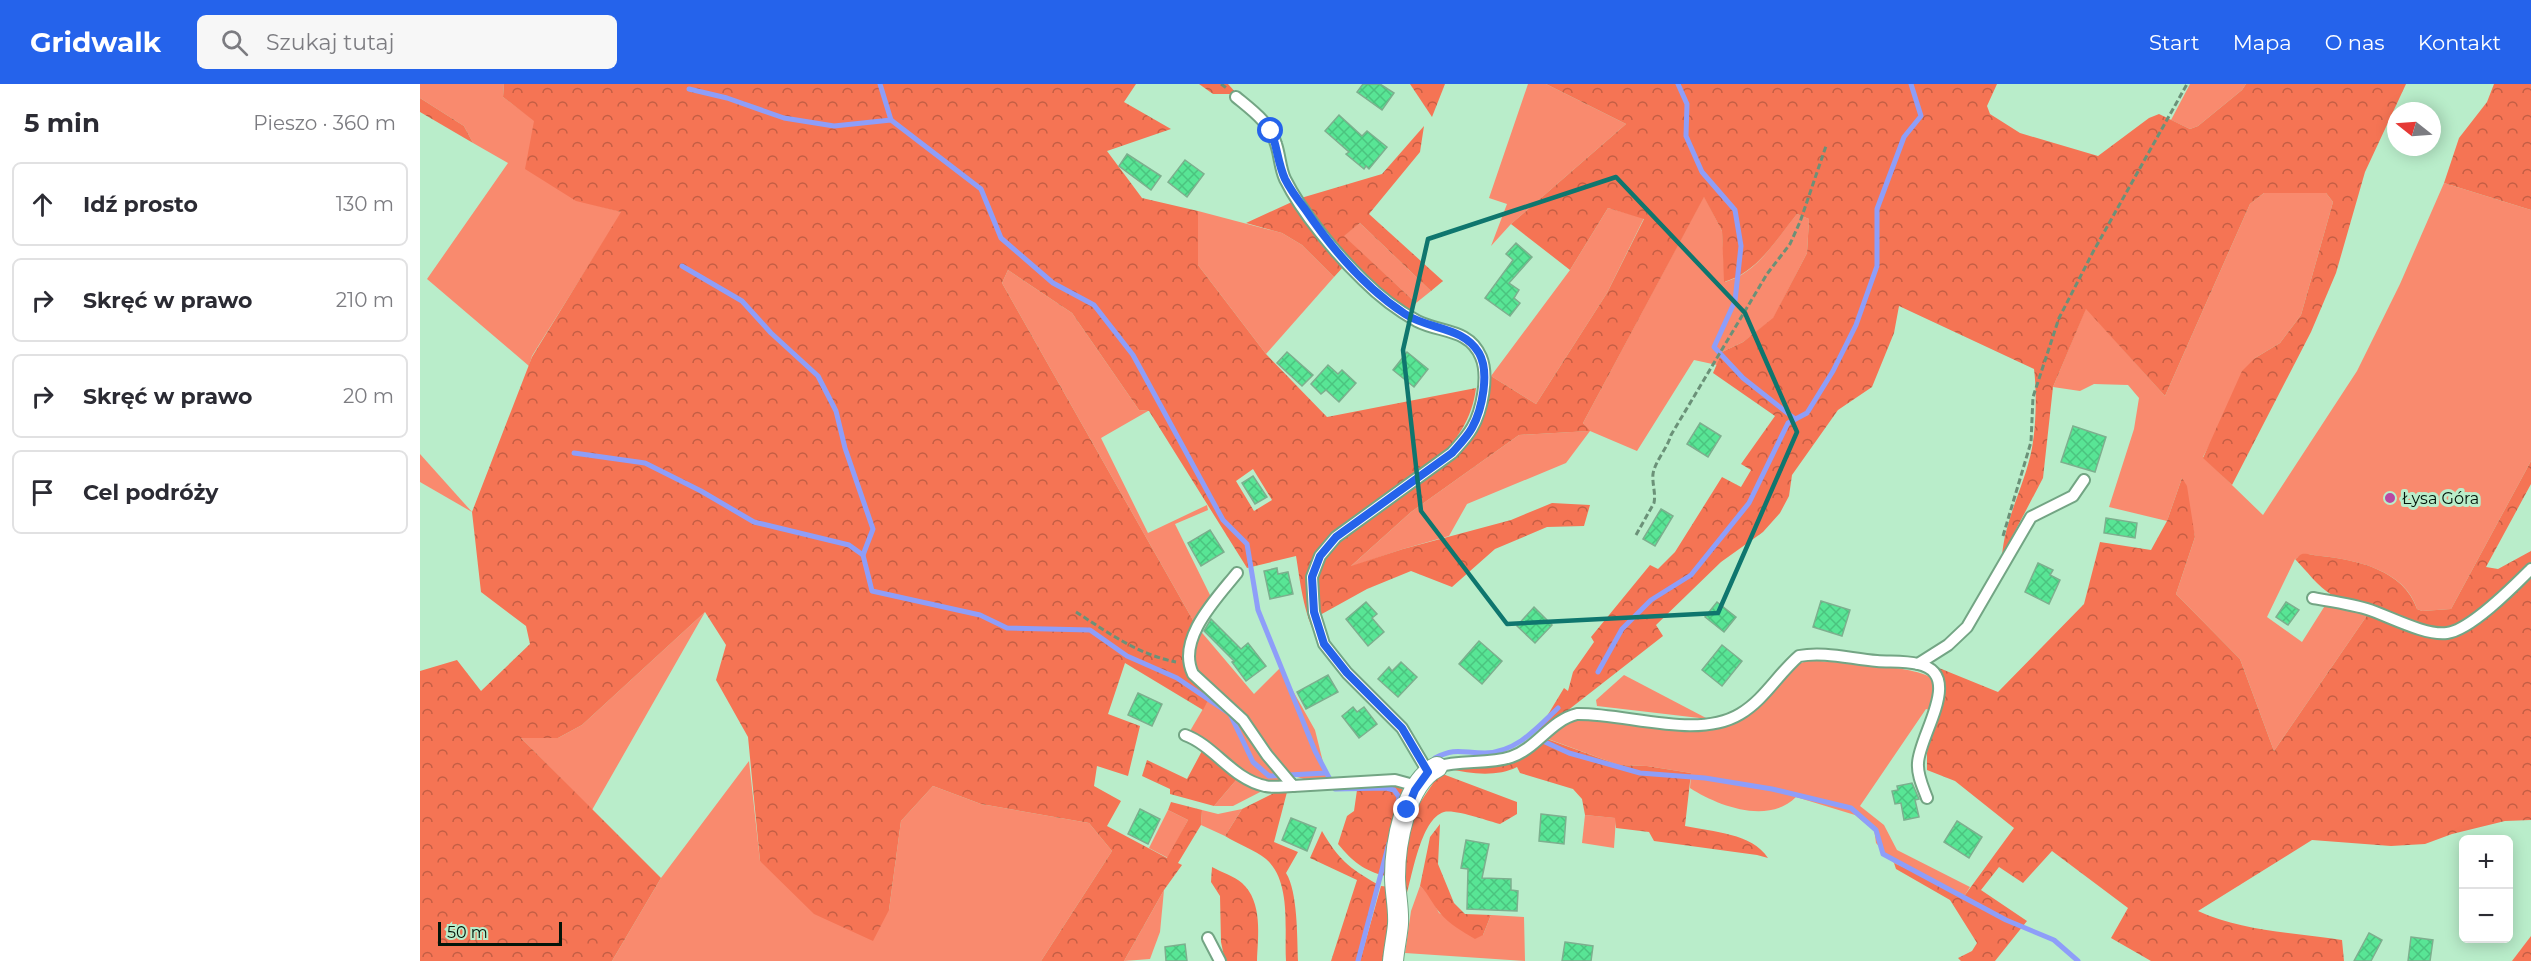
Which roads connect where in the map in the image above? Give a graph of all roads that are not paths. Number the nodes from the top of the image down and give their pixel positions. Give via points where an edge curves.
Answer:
1 (1236, 97) dead end
2 (2084, 480) dead end
3 (2531, 569) edge
4 (1237, 573) dead end
5 (2313, 598) dead end
6 (1918, 664) junction
7 (1185, 735) dead end
8 (1427, 775) junction
9 (1293, 786) junction
10 (1927, 798) dead end
11 (1208, 938) dead end
12 (1220, 961) edge
13 (1393, 961) edge

1 - 8 lane via 1264,121 1276,143 1286,181 1324,238 1363,281 1420,323 1467,338 1483,360 1478,411 1464,440 1452,453 1336,537 1320,556 1312,577 1314,612 1324,644 1402,728
2 - 6 lane via 2073,496 2031,517 1967,627
3 - 5 lane via 2475,619 2445,633
4 - 9 lane via 1200,620 1192,642 1191,671 1243,720
6 - 8 lane via 1799,656 1755,702 1724,722 1697,725 1577,714 1566,717 1514,756
6 - 10 lane via 1938,678 1940,694 1918,757
7 - 9 lane via 1252,782 1267,787
8 - 9 lane
8 - 13 street via 1407,810 1396,849 1398,922
11 - 12 lane

